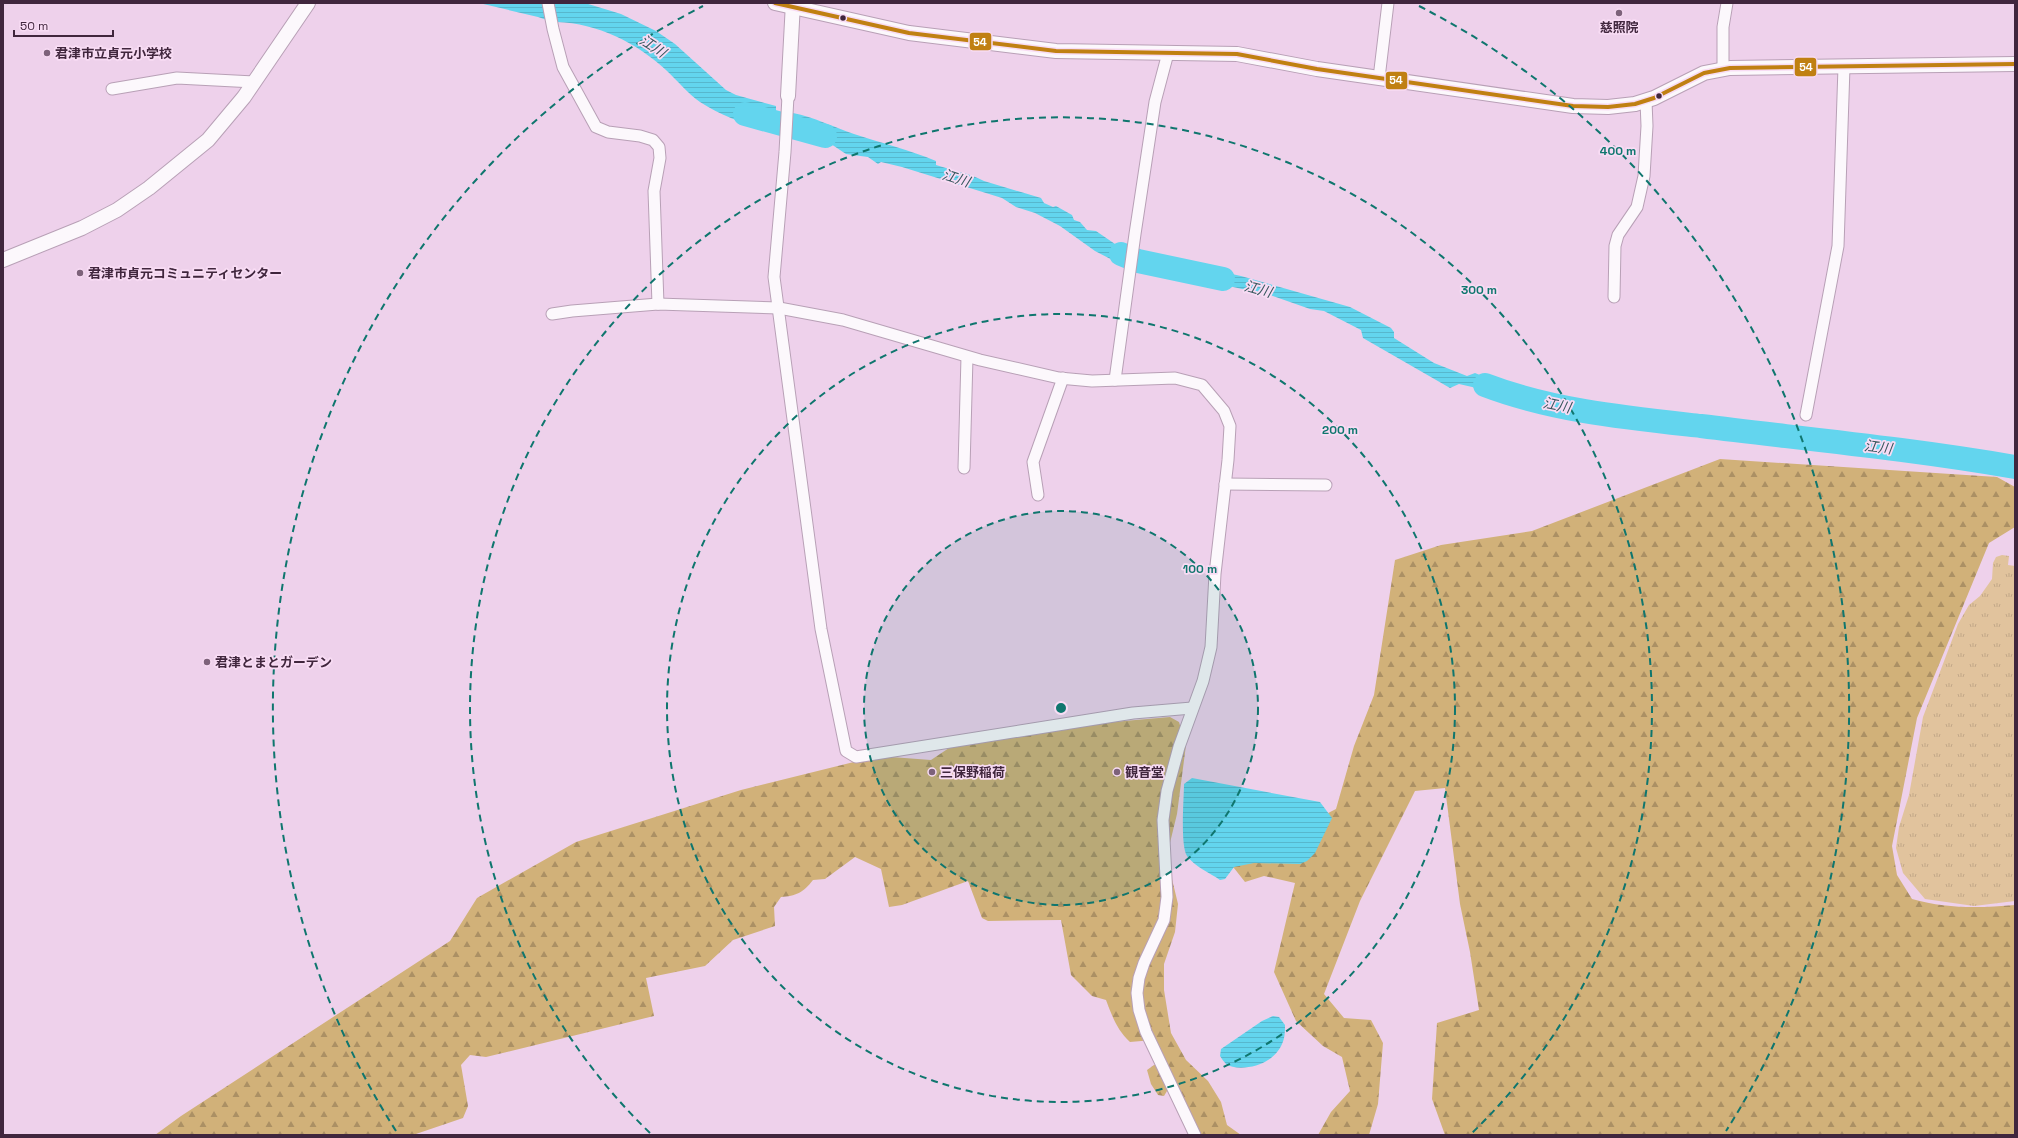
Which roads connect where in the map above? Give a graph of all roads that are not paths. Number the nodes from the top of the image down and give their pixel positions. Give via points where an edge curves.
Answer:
1 (308, 3) edge
2 (548, 3) edge
3 (775, 3) edge
4 (1388, 3) edge
5 (1727, 3) edge
6 (793, 5) edge
7 (1168, 53) junction
8 (2015, 64) edge
9 (1844, 67) junction
10 (1723, 70) junction
11 (1379, 78) junction
12 (254, 82) junction
13 (112, 89) dead end
14 (788, 96) joint
15 (1646, 100) junction
16 (3, 260) edge
17 (1614, 297) dead end
18 (658, 304) junction
19 (778, 308) junction
20 (552, 314) dead end
21 (967, 356) junction
22 (1063, 378) junction
23 (1115, 380) junction
24 (1806, 415) dead end
25 (964, 468) dead end
26 (1225, 484) junction
27 (1326, 485) dead end
28 (1038, 495) dead end
29 (1192, 708) junction
30 (1195, 1135) edge

1 - 12 street
2 - 18 street via 552,29 563,67 596,127 608,132 653,140 658,147 660,158 654,191
3 - 6 street
4 - 11 street
5 - 10 street via 1722,26
6 - 7 street via 909,33 1048,50
6 - 14 street
7 - 11 street via 1237,54
7 - 23 street via 1155,102
8 - 9 street
9 - 10 street
9 - 24 street via 1838,246
10 - 15 street via 1704,73
11 - 15 street via 1573,106 1608,107
12 - 13 street via 177,78
12 - 16 street via 208,140 124,206 82,228
14 - 19 street via 774,277
15 - 17 street via 1644,176 1637,207 1618,234 1615,246
18 - 19 street
18 - 20 street
19 - 21 street via 843,320
19 - 29 street via 821,629 846,751 856,757 1133,713
21 - 22 street
21 - 25 street
22 - 23 street
22 - 28 street via 1033,462
23 - 26 street via 1174,378 1202,385 1224,411 1230,426
26 - 27 street
26 - 29 street via 1214,574 1211,647 1203,681
29 - 30 street via 1167,791 1163,820 1167,897 1164,920 1144,963 1137,993 1146,1032

